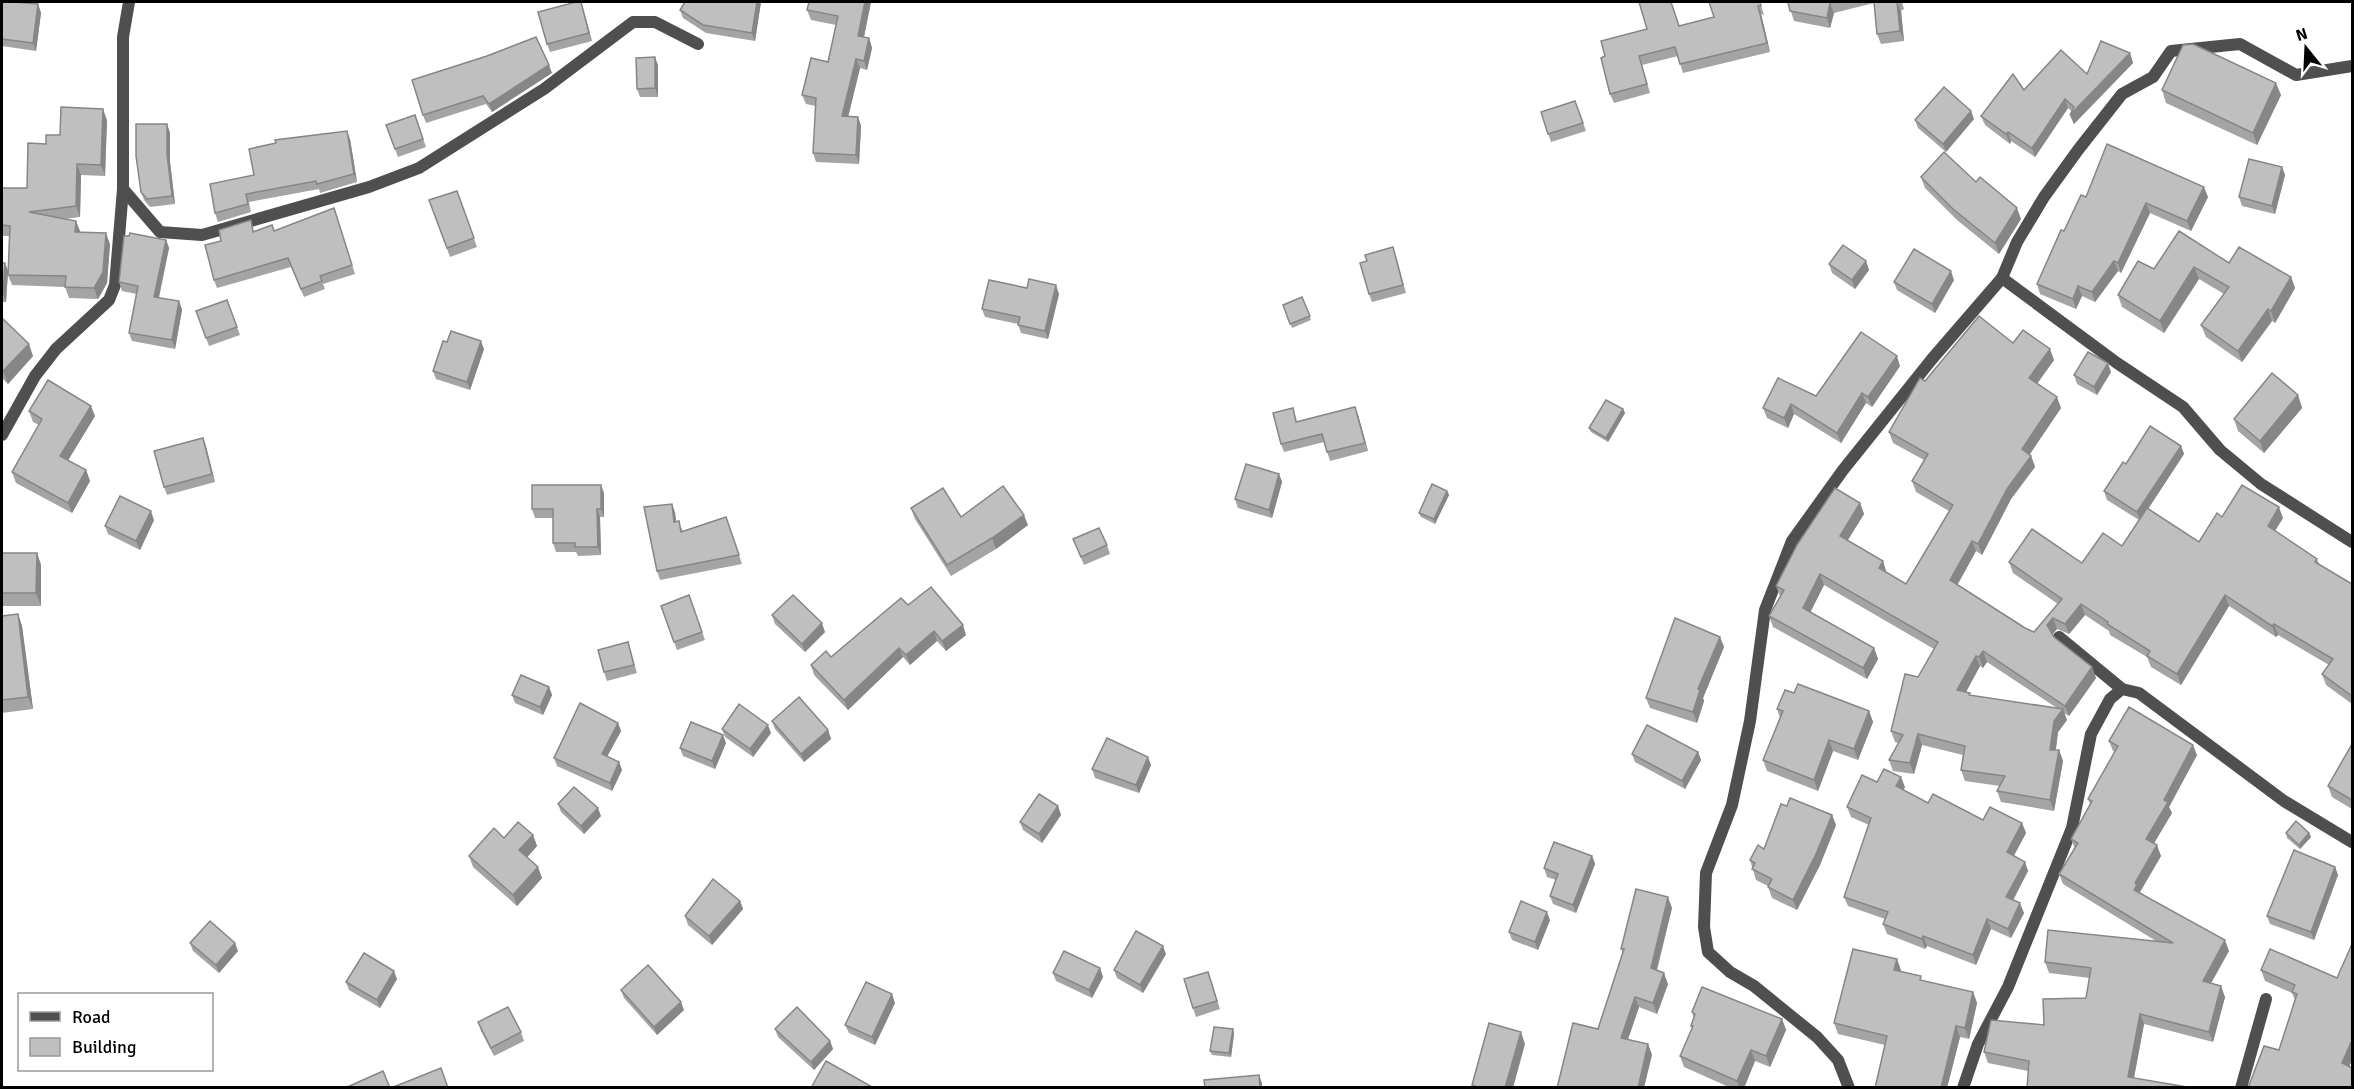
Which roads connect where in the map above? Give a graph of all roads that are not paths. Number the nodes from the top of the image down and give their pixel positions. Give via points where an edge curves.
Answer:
1 (129, 2) edge
2 (698, 44) dead end
3 (2352, 66) edge
4 (123, 189) junction
5 (2002, 278) junction
6 (2, 435) edge
7 (2352, 542) edge
8 (2059, 636) edge
9 (2122, 689) junction
10 (2352, 842) edge
11 (2266, 999) dead end
12 (1849, 1088) edge
13 (1963, 1088) edge
14 (2241, 1088) edge

1 - 4 street via 123,37
2 - 4 street via 655,22 633,22 544,89 419,168 240,225 202,234 160,232
3 - 5 street via 2296,75 2240,44 2171,51 2152,77 2122,94 2078,150 2017,242
4 - 6 street via 115,285 109,300 56,349 35,376
5 - 7 street via 2183,407 2220,450 2261,484
5 - 12 street via 1850,461 1792,541 1766,610 1750,721 1734,794 1706,873 1704,927 1708,952 1817,1037 1838,1060
8 - 9 street
9 - 10 street via 2139,693 2284,801
9 - 13 street via 2110,699 2091,734 2072,828 2008,987 1978,1044
11 - 14 street

